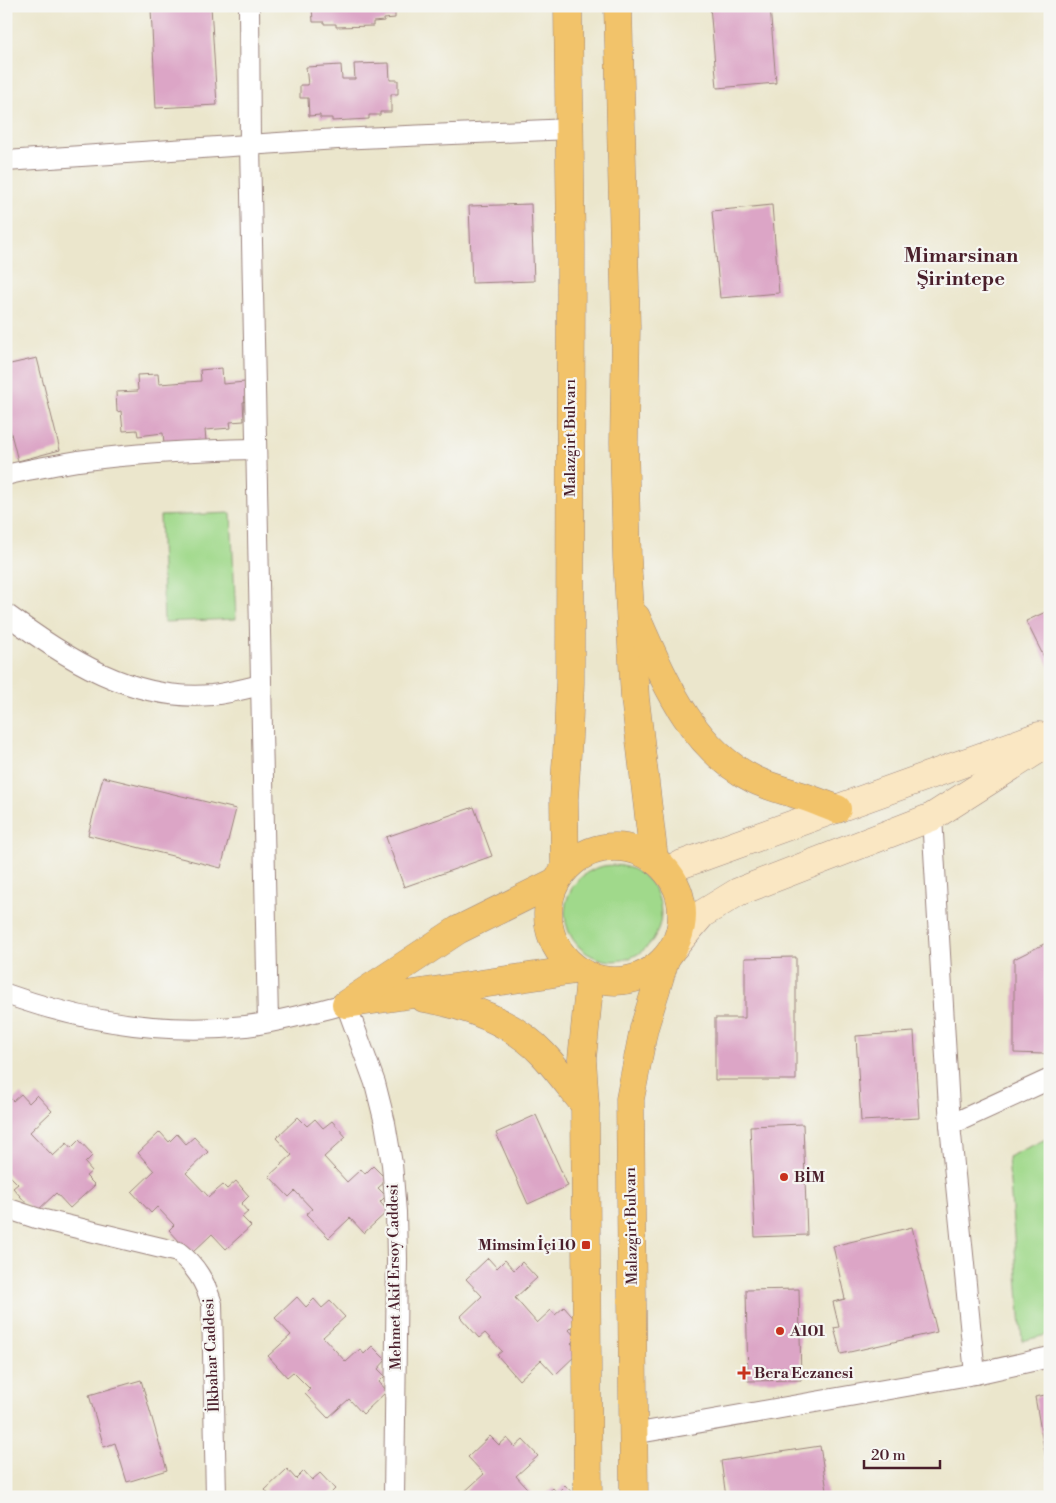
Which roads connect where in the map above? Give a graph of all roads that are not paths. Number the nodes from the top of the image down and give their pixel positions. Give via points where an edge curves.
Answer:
1 (249, 6) edge
2 (568, 6) edge
3 (618, 6) edge
4 (570, 129) junction
5 (250, 145) junction
6 (6, 161) edge
7 (256, 449) junction
8 (6, 475) edge
9 (629, 604) junction
10 (6, 614) edge
11 (261, 685) junction
12 (1050, 732) edge
13 (1050, 742) edge
14 (838, 809) junction
15 (932, 817) junction
16 (660, 865) junction
17 (560, 876) junction
18 (670, 954) junction
19 (582, 974) junction
20 (6, 994) edge
21 (410, 995) junction
22 (346, 1004) junction
23 (268, 1022) junction
24 (1050, 1079) edge
25 (584, 1105) junction
26 (950, 1126) junction
27 (6, 1208) edge
28 (1050, 1357) edge
29 (975, 1374) junction
30 (633, 1434) junction
31 (216, 1497) edge
32 (394, 1497) edge
33 (588, 1497) edge
34 (634, 1497) edge

1 - 5 street
2 - 4 highway, Malazgirt Bulvarı
3 - 9 highway
4 - 5 street via 337,138
4 - 17 highway, Malazgirt Bulvarı via 570,682
5 - 6 street
5 - 7 street
7 - 8 street via 114,456
7 - 11 street
9 - 14 highway via 670,690 698,734 714,751 754,779
9 - 16 highway via 635,698
10 - 11 street via 90,668 139,688 162,693 212,695
11 - 23 street
12 - 14 street
13 - 15 street
14 - 16 street
15 - 18 street via 738,892 702,914
15 - 26 street
16 - 17 highway via 640,852 608,847 577,858
16 - 18 highway via 675,884 683,916
17 - 19 highway via 549,897 548,930 563,959
17 - 22 highway via 458,930
18 - 19 highway via 652,971 622,982
18 - 30 highway, Malazgirt Bulvarı via 644,1028 630,1099
19 - 21 highway
19 - 25 highway
20 - 23 street via 71,1013 164,1029 206,1029
21 - 22 highway
21 - 25 highway via 468,1009 514,1031 542,1054
22 - 23 street
22 - 32 street, Mehmet Akif Ersoy Caddesi via 375,1083 385,1123 396,1203
24 - 26 street
25 - 33 highway
26 - 29 street
27 - 31 street, İlkbahar Caddesi via 178,1252 202,1277 212,1304
28 - 29 street
29 - 30 street
30 - 34 highway, Malazgirt Bulvarı

